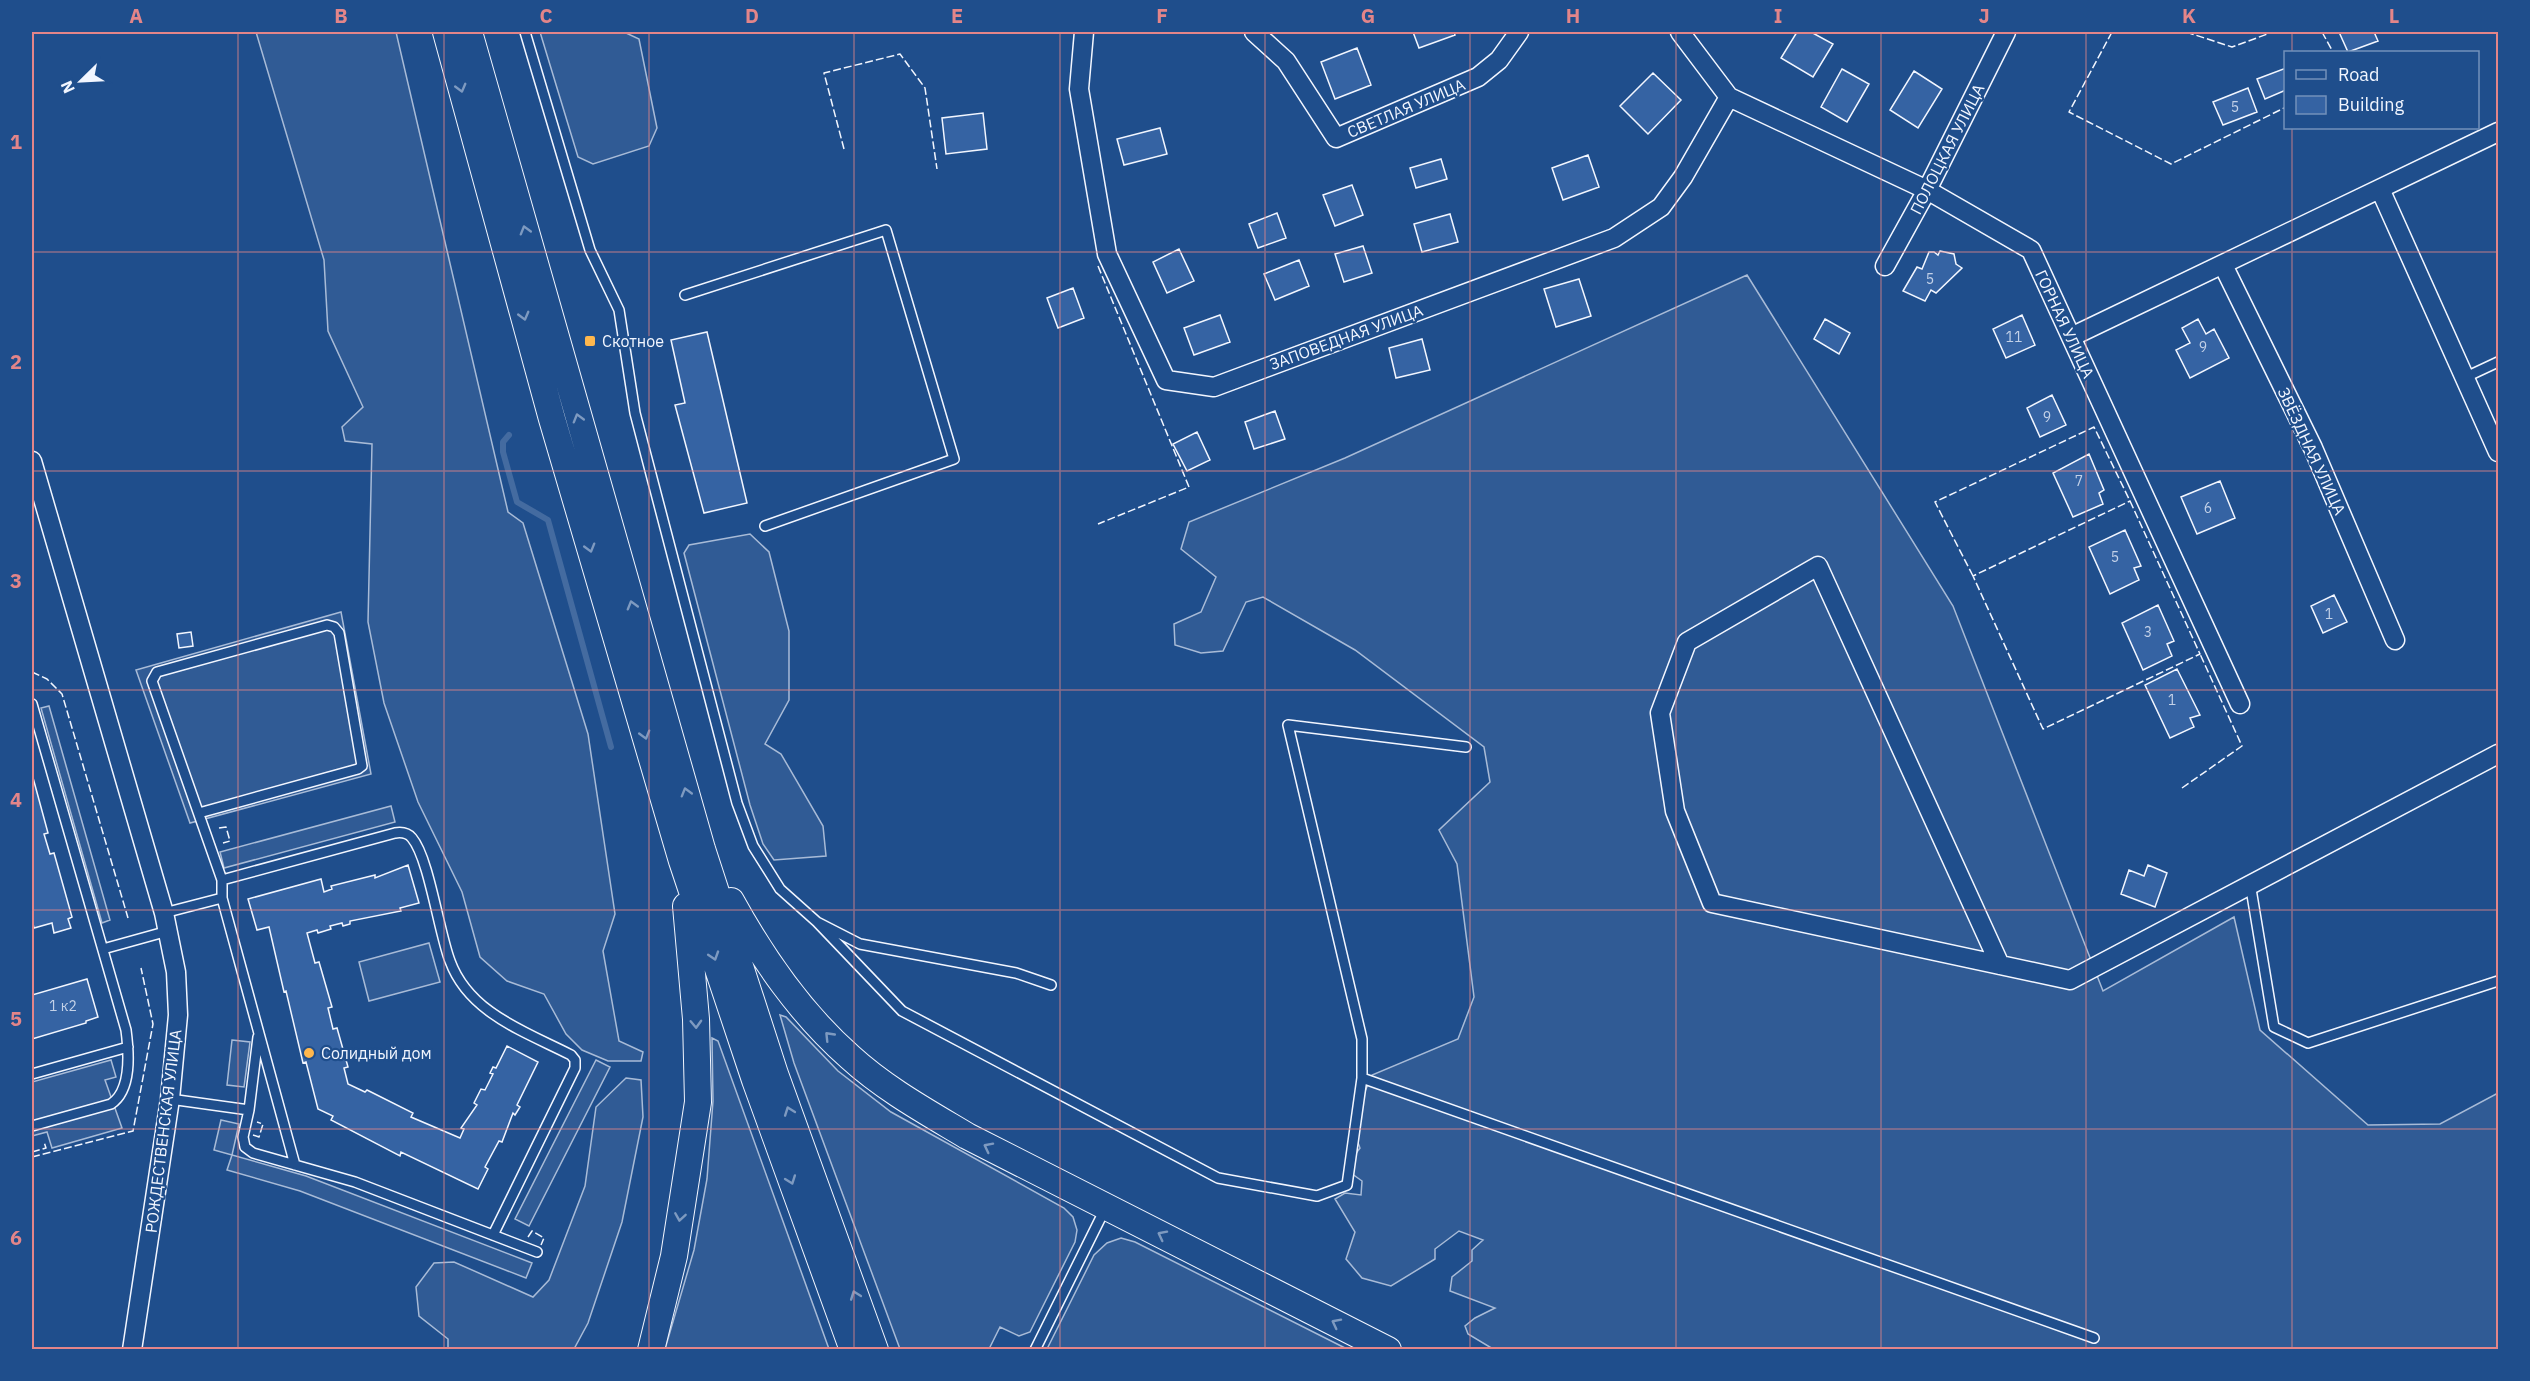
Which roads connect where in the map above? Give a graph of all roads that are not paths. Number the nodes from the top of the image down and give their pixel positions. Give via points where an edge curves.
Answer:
1 (446, 32) edge
2 (470, 32) edge
3 (525, 32) edge
4 (1084, 32) edge
5 (1254, 32) edge
6 (1519, 32) edge
7 (1680, 32) edge
8 (2006, 32) edge
9 (1729, 97) junction
10 (2499, 132) edge
11 (2380, 189) junction
12 (1927, 190) junction
13 (2223, 265) junction
14 (1886, 266) dead end
15 (686, 295) dead end
16 (2071, 338) junction
17 (2499, 362) edge
18 (2466, 377) junction
19 (2499, 452) edge
20 (32, 461) edge
21 (765, 526) dead end
22 (2396, 640) dead end
23 (32, 704) edge
24 (2240, 704) dead end
25 (1466, 747) dead end
26 (2499, 754) edge
27 (199, 813) junction
28 (692, 855) junction
29 (222, 880) junction
30 (2250, 883) junction
31 (222, 898) junction
32 (164, 913) junction
33 (817, 922) junction
34 (168, 931) junction
35 (103, 949) junction
36 (2000, 964) junction
37 (2499, 981) edge
38 (1051, 985) dead end
39 (258, 1031) junction
40 (128, 1047) junction
41 (32, 1074) edge
42 (1362, 1078) junction
43 (170, 1099) junction
44 (249, 1110) junction
45 (32, 1126) edge
46 (295, 1165) junction
47 (1106, 1207) junction
48 (493, 1235) junction
49 (537, 1252) dead end
50 (2094, 1338) dead end
51 (132, 1350) edge
52 (651, 1350) edge
53 (853, 1350) edge
54 (875, 1350) edge
55 (1035, 1350) edge
56 (1388, 1350) edge

1 -> 28 main road via 552,419
28 -> 2 main road
3 - 33 lane via 590,250 619,310 635,413 737,803 753,846 780,889
4 - 9 street, ЗАПОВЕДНАЯ УЛИЦА via 1079,89 1107,254 1166,380 1214,387 1614,238 1661,207
5 - 6 street, СВЕТЛАЯ УЛИЦА via 1286,61 1336,138 1478,77 1499,60
7 - 9 street
8 - 12 street, ПОЛОЦКАЯ УЛИЦА
9 - 12 street, ГОРНАЯ УЛИЦА
10 - 11 street
11 - 13 street
11 - 18 street
12 - 14 street, ПОЛОЦКАЯ УЛИЦА
12 - 16 street, ГОРНАЯ УЛИЦА via 2031,250
13 - 16 street
13 - 22 street, ЗВЁЗДНАЯ УЛИЦА via 2313,448
15 - 21 lane via 886,230 954,459
16 - 24 street, ГОРНАЯ УЛИЦА
17 - 18 lane
18 - 19 street
20 - 32 street, РОЖДЕСТВЕНСКАЯ УЛИЦА
23 - 35 lane
25 - 42 lane via 1288,725 1362,1039
26 - 30 street
27 - 27 lane via 362,766 339,633 334,627 327,625 153,676
27 - 29 lane
47 -> 28 main road via 968,1136 903,1098 850,1058 798,1004
28 -> 52 main road via 698,1102 674,1256
28 -> 53 main road via 755,1080
54 -> 28 main road
29 - 31 lane
29 - 48 lane via 395,833 404,832 411,837 458,981 473,1000 571,1054 575,1060 575,1068
30 - 36 street via 2070,980
30 - 37 lane via 2274,1027 2308,1042
31 - 32 lane
31 - 39 lane
32 - 34 street, РОЖДЕСТВЕНСКАЯ УЛИЦА
33 - 38 lane via 860,944 1016,973
33 - 42 lane via 902,1011 1218,1178 1317,1197 1347,1185
34 - 35 lane
34 - 43 street, РОЖДЕСТВЕНСКАЯ УЛИЦА via 176,972 178,1015
35 - 40 lane
36 - 36 street via 1818,566 1687,642 1660,713 1676,811 1712,903
39 - 44 lane
39 - 46 lane
40 - 41 lane
40 - 45 lane via 128,1063 118,1099
42 - 50 lane
43 - 44 lane
43 - 51 street, РОЖДЕСТВЕНСКАЯ УЛИЦА
44 - 46 lane via 243,1137 245,1147
46 - 48 lane via 355,1182
47 - 55 lane
56 -> 47 main road
48 - 49 lane

